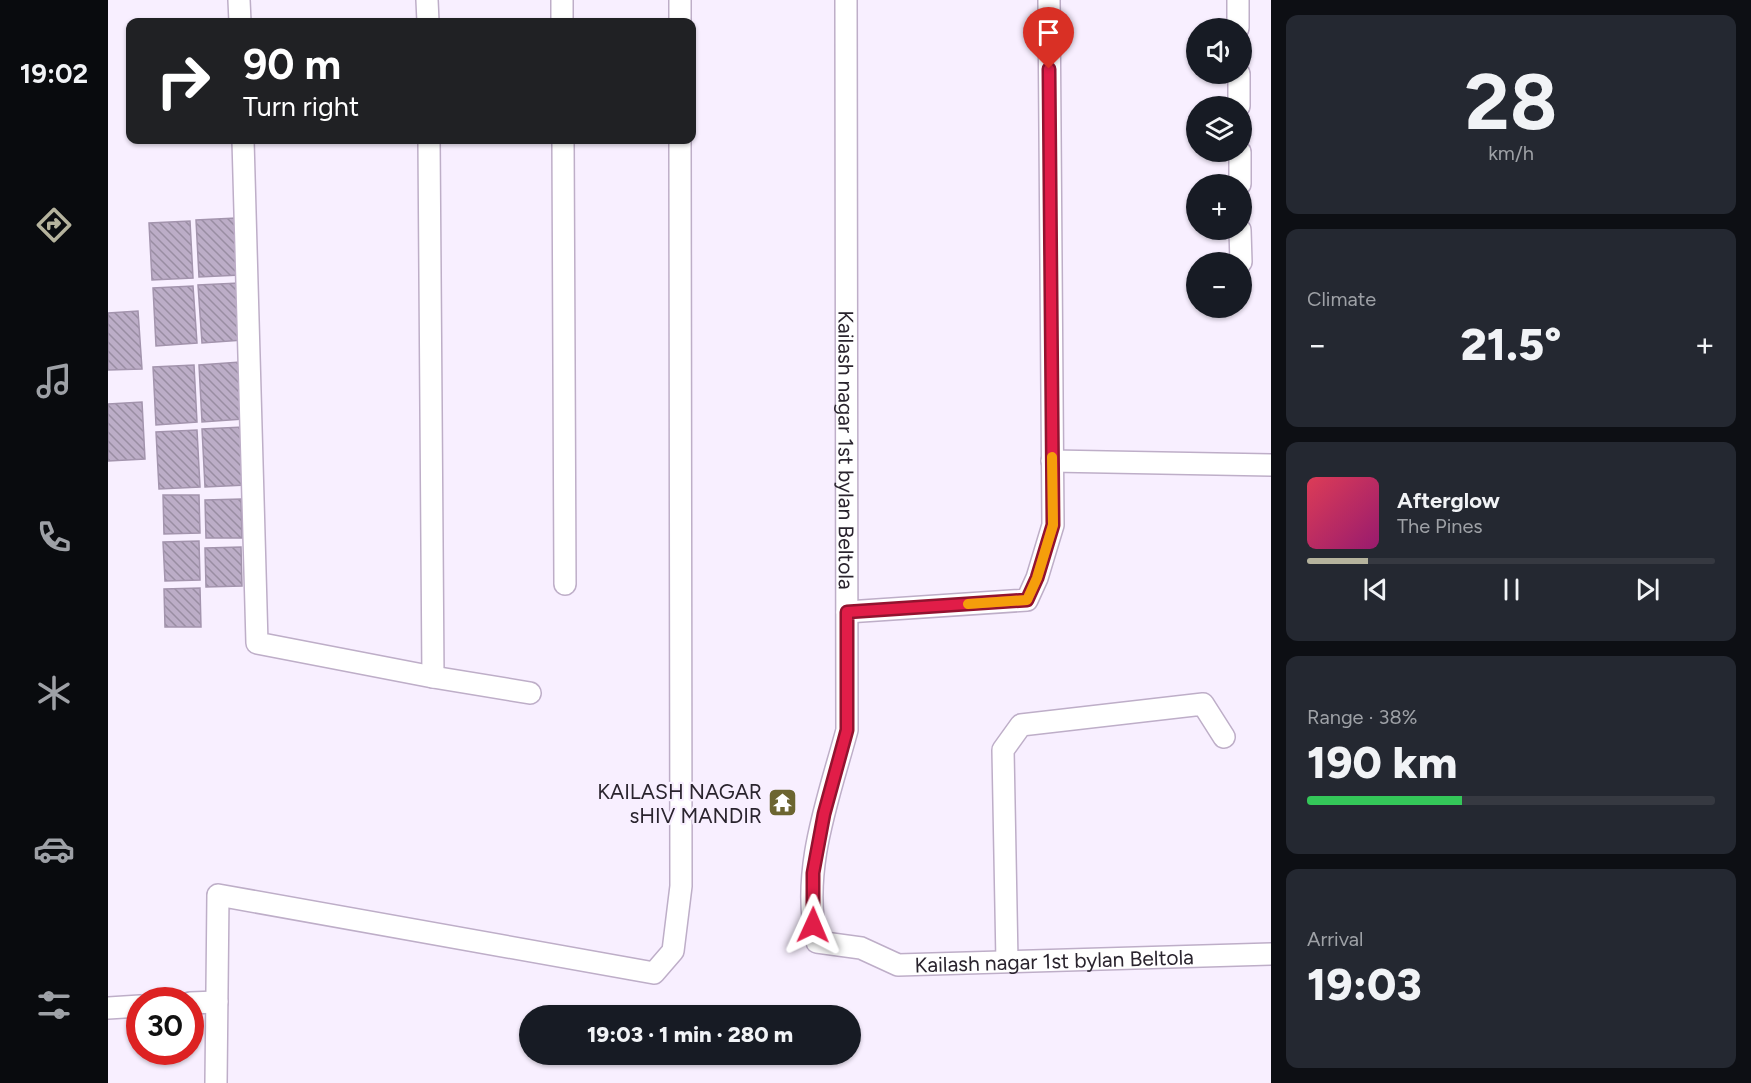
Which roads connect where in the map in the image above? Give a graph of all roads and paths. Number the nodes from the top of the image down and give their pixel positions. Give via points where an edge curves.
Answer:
1 (239, 0) edge
2 (427, 0) edge
3 (562, 0) edge
4 (680, 0) edge
5 (846, 0) edge
6 (1049, 0) edge
7 (1238, 0) edge
8 (240, 18) edge
9 (428, 18) edge
10 (562, 18) edge
11 (680, 18) edge
12 (1238, 18) edge
13 (243, 144) edge
14 (429, 144) edge
15 (563, 144) edge
16 (680, 144) edge
17 (1052, 460) junction
18 (1271, 465) edge
19 (565, 584) dead end
20 (847, 612) junction
21 (433, 677) junction
22 (530, 693) dead end
23 (1224, 737) dead end
24 (1271, 954) edge
25 (1007, 962) junction
26 (204, 1002) edge
27 (217, 1002) junction
28 (126, 1007) edge
29 (108, 1008) edge
30 (216, 1083) edge

1 - 8 street
2 - 9 street
3 - 10 street
4 - 11 street
5 - 20 street, Kailash nagar 1st bylan Beltola
6 - 17 street
7 - 12 street
13 - 21 street via 257,643
14 - 21 street
15 - 19 street
16 - 27 street via 681,885 673,951 654,973 218,895
17 - 18 street
17 - 20 street via 1053,525 1027,600
20 - 25 street, Kailash nagar 1st bylan Beltola via 847,730 813,873 813,925 817,942 861,948 898,965
21 - 22 street
23 - 25 street via 1203,704 1021,725 1003,750
24 - 25 street, Kailash nagar 1st bylan Beltola
26 - 27 street
27 - 30 street
28 - 29 street

